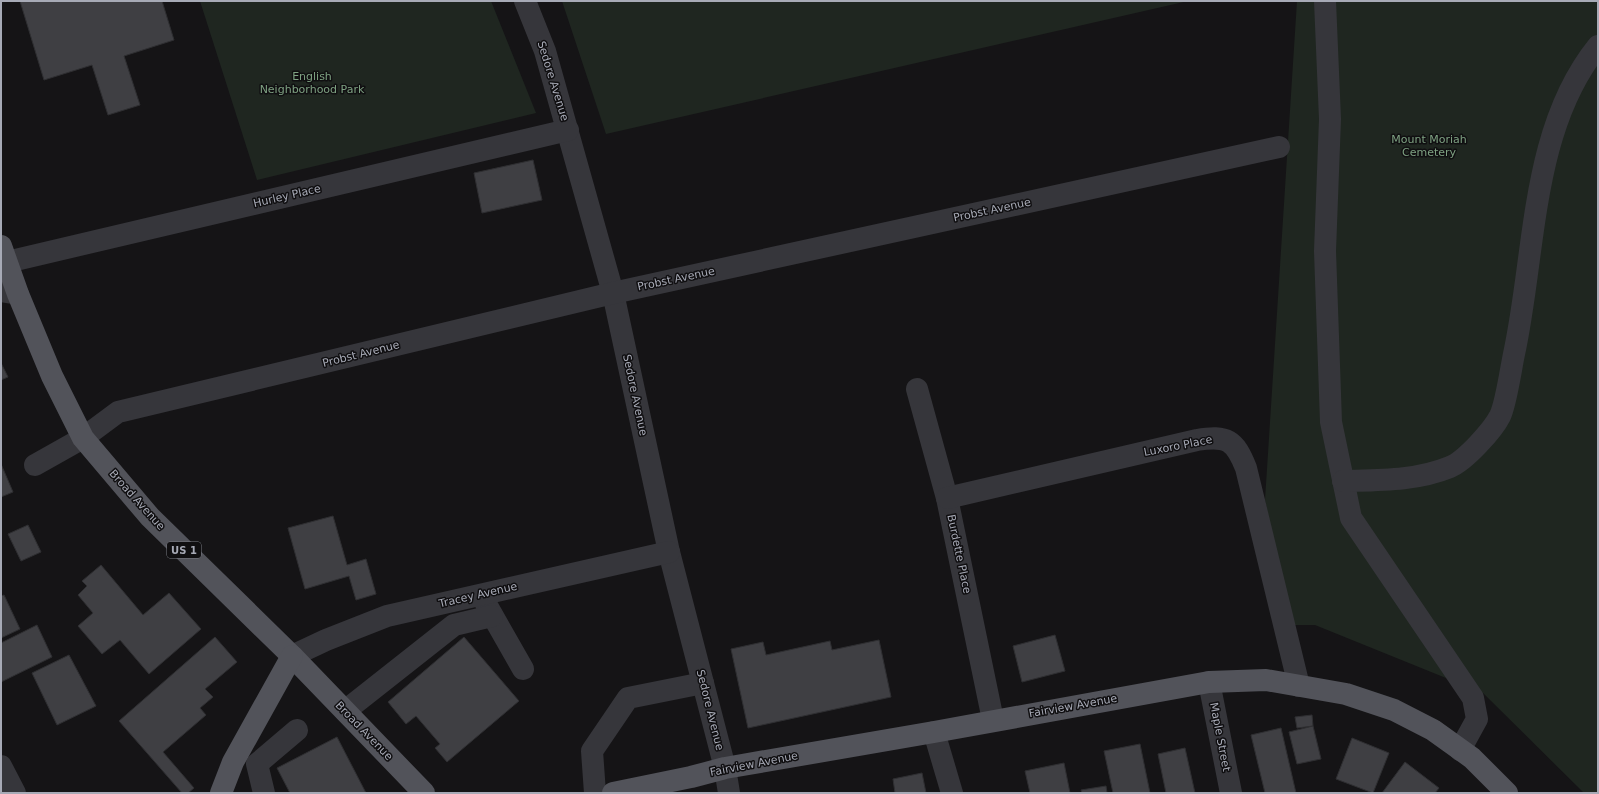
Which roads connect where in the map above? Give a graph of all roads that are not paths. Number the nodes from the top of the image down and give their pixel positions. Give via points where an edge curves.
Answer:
1 (525, 1) edge
2 (1325, 1) edge
3 (1598, 46) edge
4 (568, 130) junction
5 (1279, 147) dead end
6 (4, 254) edge
7 (9, 292) edge
8 (613, 293) junction
9 (917, 389) dead end
10 (83, 438) junction
11 (35, 465) dead end
12 (1343, 481) junction
13 (947, 498) junction
14 (669, 552) junction
15 (480, 595) junction
16 (492, 616) junction
17 (292, 656) junction
18 (523, 669) dead end
19 (1209, 682) junction
20 (703, 683) junction
21 (1299, 686) junction
22 (345, 711) junction
23 (993, 720) junction
24 (297, 730) dead end
25 (934, 732) junction
26 (1460, 750) junction
27 (1, 766) edge
28 (725, 768) junction
29 (625, 792) edge
30 (15, 793) edge
31 (221, 793) edge
32 (264, 793) edge
33 (424, 793) edge
34 (595, 793) edge
35 (729, 793) edge
36 (952, 793) edge
37 (1231, 793) edge
38 (1507, 793) edge

1 - 4 street, Sedore Avenue via 545,51
2 - 12 street via 1330,119 1325,251 1331,422
3 - 12 street via 1576,78 1555,124 1539,195 1520,328 1501,415 1480,443 1451,466 1413,478
4 - 6 street, Hurley Place
4 - 8 street, Sedore Avenue
5 - 8 street, Probst Avenue
6 - 7 main road, Broad Avenue / US 1
7 - 10 main road, Broad Avenue / US 1
8 - 10 street, Probst Avenue via 118,412
8 - 14 street, Sedore Avenue
9 - 13 street, Burdette Place
10 - 11 street, Probst Avenue
10 - 17 main road, Broad Avenue / US 1 via 150,517
12 - 26 street via 1351,518 1473,698 1477,719
13 - 21 street, Luxoro Place via 1204,439 1222,438 1231,442 1239,451 1246,468
13 - 23 street, Burdette Place
14 - 15 street, Tracey Avenue
14 - 20 street, Sedore Avenue
15 - 16 street
15 - 17 street, Tracey Avenue via 387,616
16 - 18 street
16 - 22 street via 454,625
17 - 22 main road, Broad Avenue / US 1
17 - 31 main road via 233,762
19 - 21 main road, Fairview Avenue via 1266,680
19 - 23 main road, Fairview Avenue
19 - 37 street, Maple Street
20 - 28 street, Sedore Avenue
20 - 34 street via 628,698 592,751
21 - 26 main road, Fairview Avenue via 1346,694 1394,710 1432,730
22 - 33 main road, Broad Avenue / US 1
23 - 25 main road, Fairview Avenue
24 - 32 street via 257,764
25 - 28 main road, Fairview Avenue
25 - 36 street
26 - 38 main road, Fairview Avenue via 1472,758
27 - 30 street
28 - 29 main road, Fairview Avenue
28 - 35 street, Sedore Avenue

